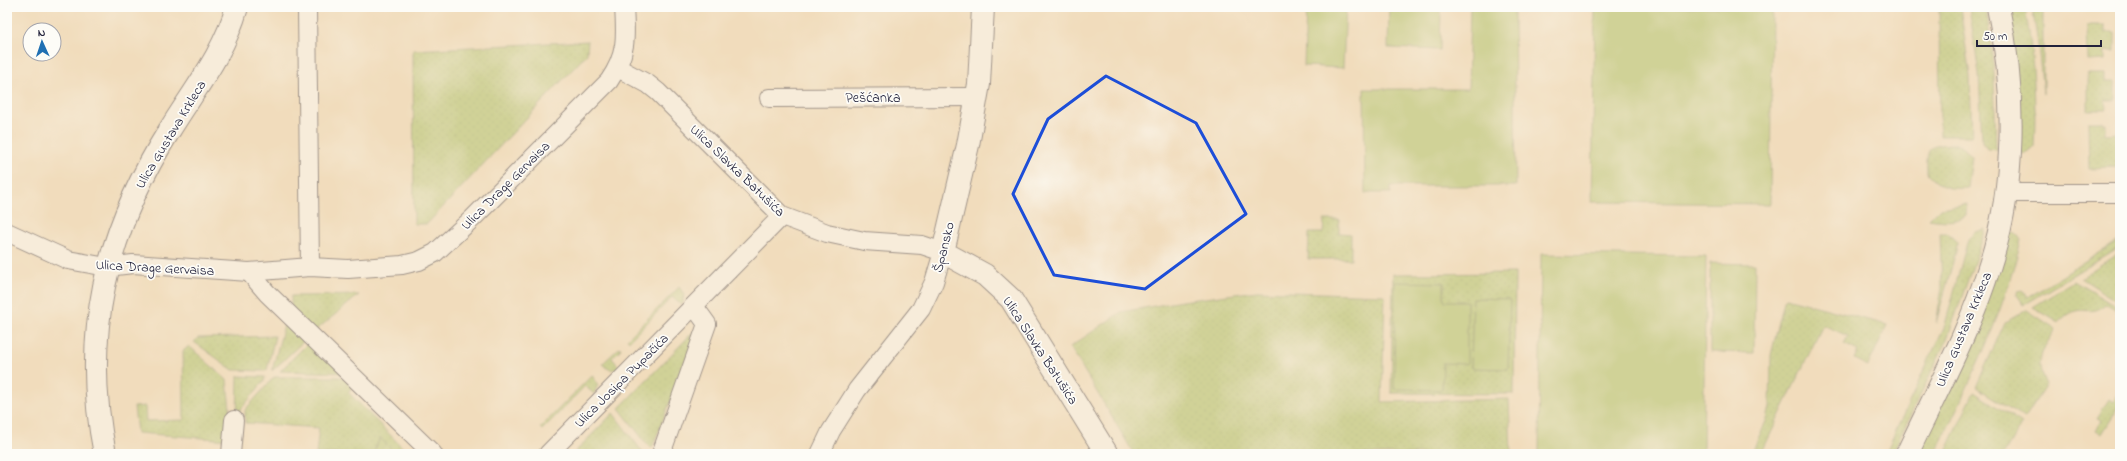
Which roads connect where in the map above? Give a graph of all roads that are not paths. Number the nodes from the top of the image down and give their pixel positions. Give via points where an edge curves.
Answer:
1 (237, 7) edge
2 (307, 7) edge
3 (624, 7) edge
4 (983, 7) edge
5 (1998, 7) edge
6 (618, 68) junction
7 (976, 97) junction
8 (769, 98) dead end
9 (2007, 193) junction
10 (2120, 193) edge
11 (782, 216) junction
12 (7, 232) edge
13 (944, 252) junction
14 (107, 267) junction
15 (310, 268) junction
16 (249, 272) junction
17 (694, 306) junction
18 (234, 420) dead end
19 (105, 454) edge
20 (231, 454) edge
21 (434, 454) edge
22 (548, 454) edge
23 (661, 454) edge
24 (820, 454) edge
25 (1107, 454) edge
26 (1907, 454) edge

1 - 14 street, Ulica Gustava Krkleca via 220,51 144,173 129,204
2 - 15 street
3 - 6 street, Ulica Drage Gervaisa via 624,50
4 - 7 street, Špansko via 981,62
5 - 9 street, Ulica Gustava Krkleca via 2004,38 2009,96 2010,151
6 - 11 street, Ulica Slavka Batušića via 658,92
6 - 15 street, Ulica Drage Gervaisa via 609,81 435,253 419,261 402,265
7 - 8 street, Pešćanka
7 - 13 street, Špansko
9 - 10 street
9 - 26 street, Ulica Gustava Krkleca via 1985,282 1958,347
11 - 13 street, Ulica Slavka Batušića via 827,233 864,241 922,245
11 - 17 street, Ulica Josipa Pupačića
12 - 14 street, Ulica Drage Gervaisa via 68,260
13 - 24 street, Špansko via 921,309 850,401
13 - 25 street, Ulica Slavka Batušića via 985,275 1011,299
14 - 16 street, Ulica Drage Gervaisa via 133,264
14 - 19 street, Ulica Gustava Krkleca via 97,330 95,380 99,425
15 - 16 street, Ulica Drage Gervaisa
16 - 21 street via 258,284
17 - 22 street, Ulica Josipa Pupačića
17 - 23 street via 708,324
18 - 20 street

